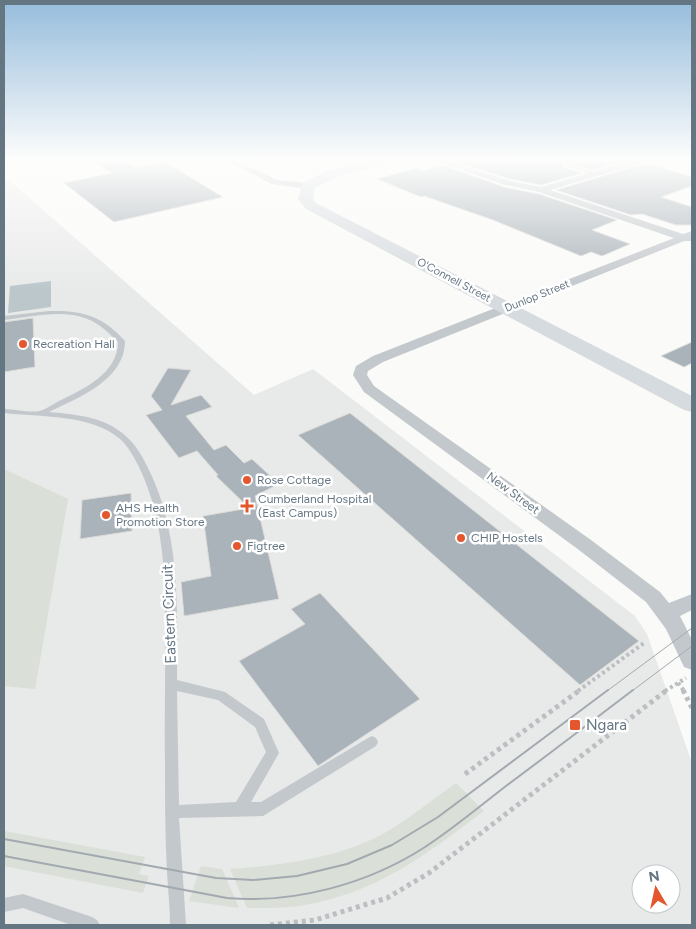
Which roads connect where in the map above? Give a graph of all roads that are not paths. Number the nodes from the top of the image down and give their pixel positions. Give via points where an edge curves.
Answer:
1 (309, 203) edge
2 (584, 203) edge
3 (689, 237) edge
4 (512, 306) junction
5 (4, 318) edge
6 (360, 375) joint
7 (692, 394) edge
8 (692, 405) edge
9 (4, 411) edge
10 (39, 414) junction
11 (692, 602) edge
12 (667, 613) junction
13 (692, 661) edge
14 (171, 684) junction
15 (372, 742) dead end
16 (240, 809) junction
17 (173, 812) junction
18 (4, 905) edge
19 (92, 925) edge
20 (178, 925) edge

1 - 4 main road, O'Connell Street
2 - 3 street
3 - 4 street, Dunlop Street
4 - 6 street, Dunlop Street via 378,359 361,369
4 - 7 main road, O'Connell Street
4 - 8 main road, O'Connell Street
5 - 10 lane via 84,314 122,341 121,355 98,382
6 - 12 street, New Street via 368,389 614,566 653,597
9 - 10 lane, Eastern Circuit
10 - 14 lane, Eastern Circuit via 112,428 124,438 144,469 167,544
11 - 12 street
12 - 13 street, New Street
14 - 16 lane via 221,696 260,723 273,753
14 - 17 lane, Eastern Circuit
15 - 16 lane via 263,809
16 - 17 lane
17 - 20 lane, Eastern Circuit
18 - 19 lane via 23,901

